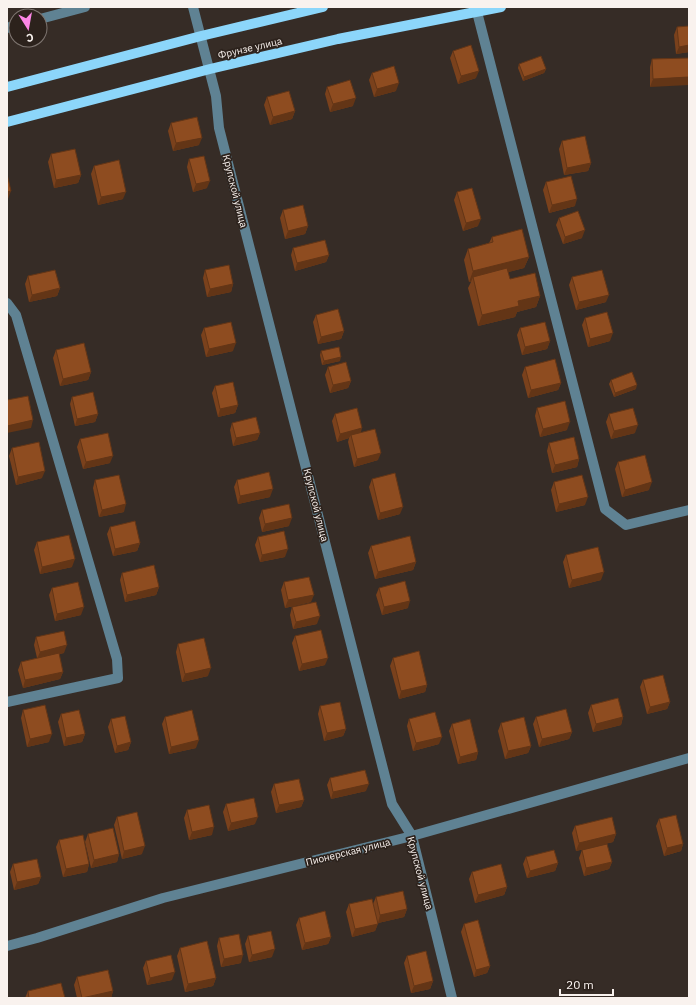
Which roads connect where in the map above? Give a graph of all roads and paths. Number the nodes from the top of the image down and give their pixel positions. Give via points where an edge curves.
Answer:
1 (85, 7) edge
2 (193, 7) edge
3 (323, 7) edge
4 (501, 7) edge
5 (477, 12) junction
6 (48, 17) edge
7 (201, 36) junction
8 (210, 69) junction
9 (7, 86) edge
10 (7, 122) edge
11 (7, 303) edge
12 (689, 510) edge
13 (7, 702) edge
14 (689, 758) edge
15 (412, 836) junction
16 (7, 946) edge
17 (452, 998) edge

1 - 6 street
2 - 7 street, Крупской улица
3 - 7 main road
4 - 5 main road, Фрунзе улица
5 - 8 main road, Фрунзе улица via 338,39
5 - 12 street via 605,509 626,524
7 - 8 street, Крупской улица
7 - 9 main road
8 - 10 main road, Фрунзе улица
8 - 15 street, Крупской улица via 219,128 392,804
11 - 13 street via 16,315 118,659 118,678
14 - 15 street, Пионерская улица
15 - 16 street, Пионерская улица via 162,898
15 - 17 street, Крупской улица

